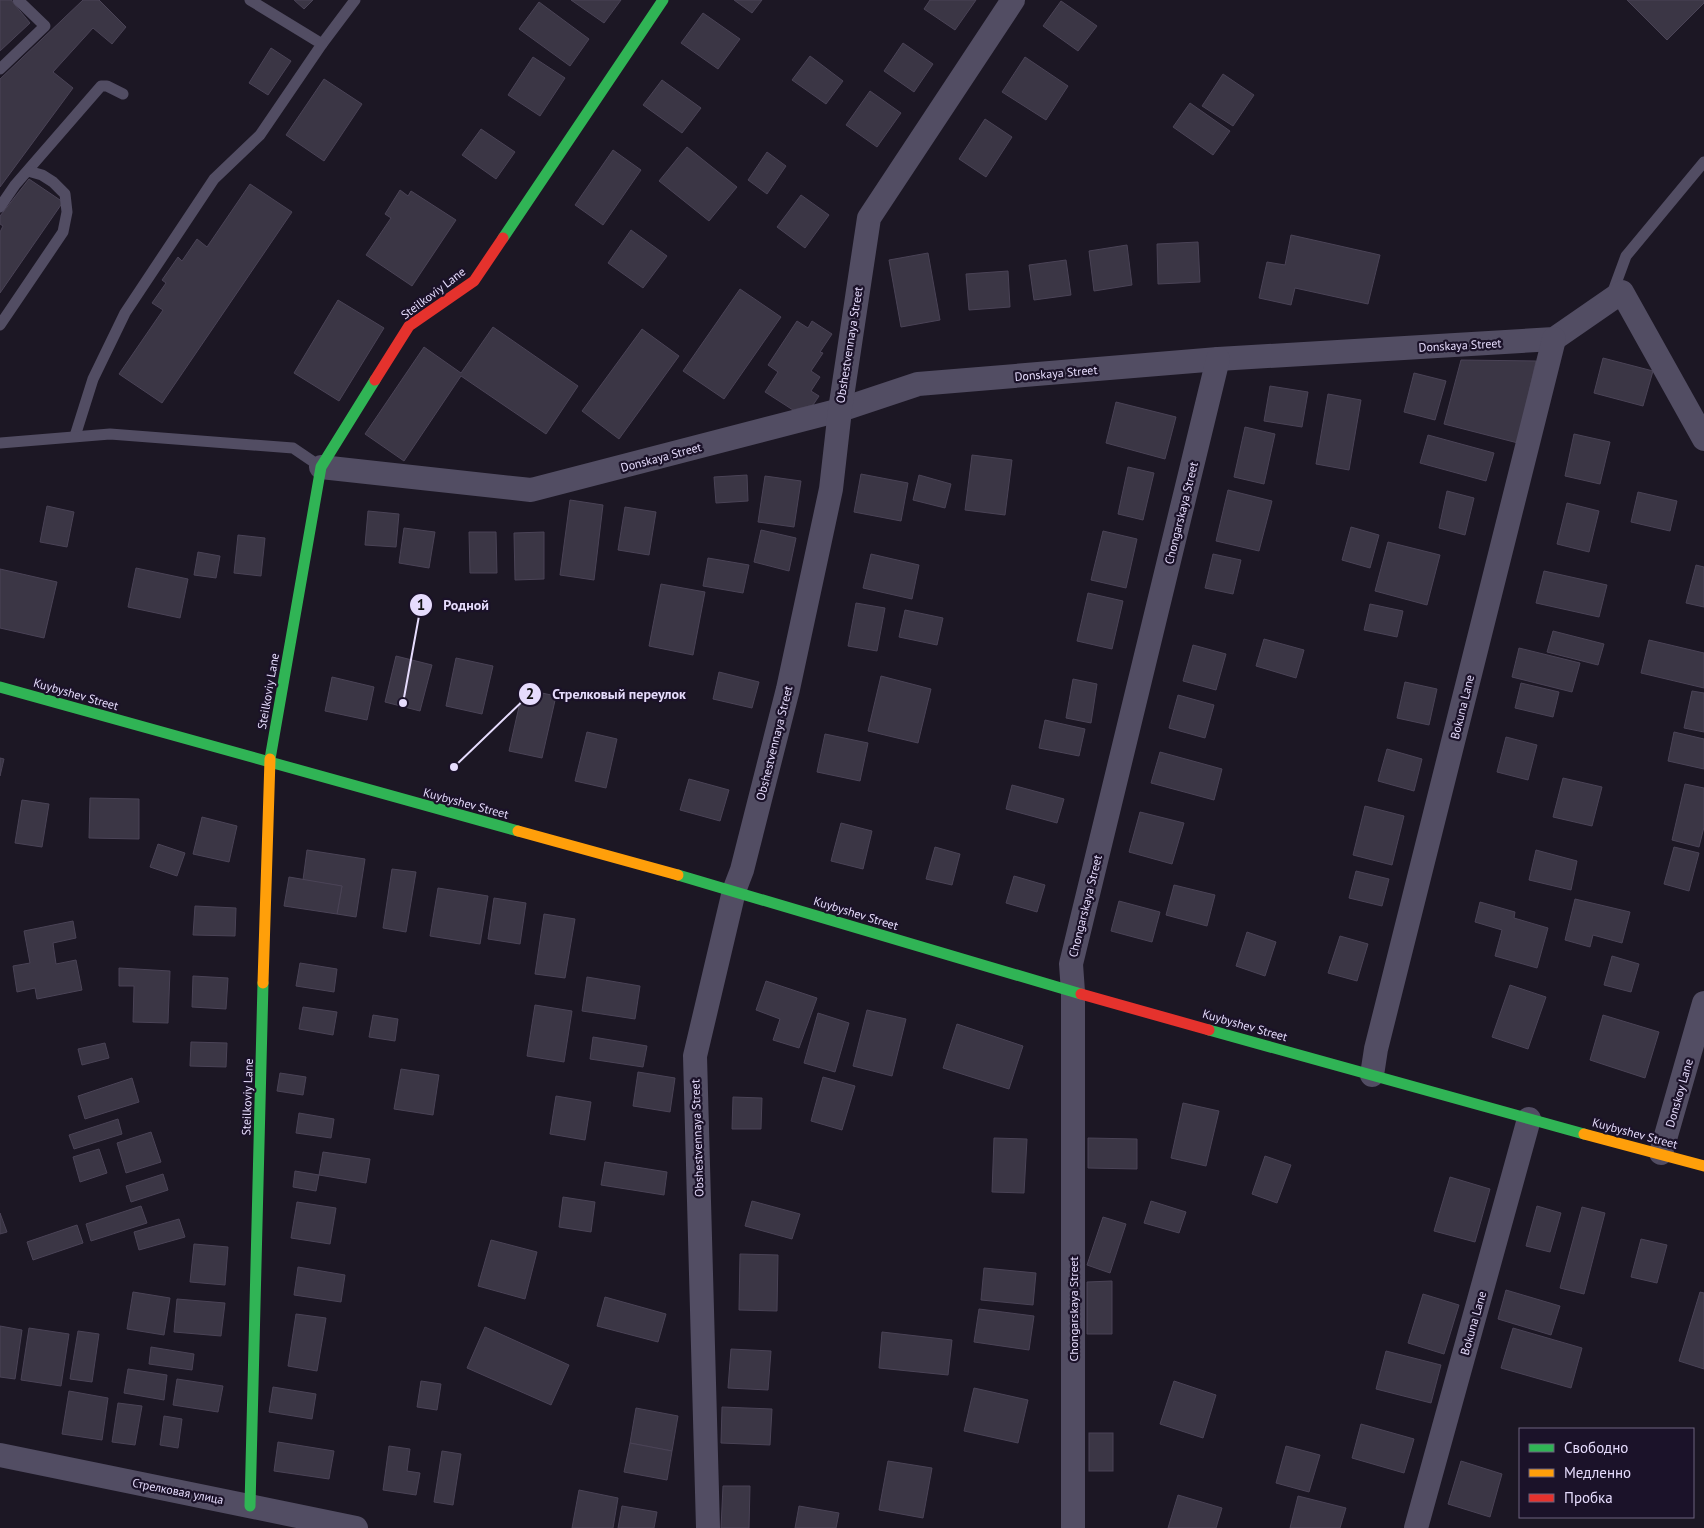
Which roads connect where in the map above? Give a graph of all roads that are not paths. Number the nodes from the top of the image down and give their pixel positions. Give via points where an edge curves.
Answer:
1 (18, 0) edge
2 (250, 0) edge
3 (355, 0) edge
4 (663, 0) edge
5 (1013, 0) edge
6 (322, 44) junction
7 (0, 69) edge
8 (123, 94) dead end
9 (1704, 162) edge
10 (28, 171) junction
11 (0, 207) edge
12 (1610, 301) junction
13 (0, 325) edge
14 (1554, 339) junction
15 (1218, 359) junction
16 (840, 410) junction
17 (75, 436) junction
18 (1704, 439) edge
19 (0, 443) edge
20 (321, 467) junction
21 (0, 687) edge
22 (269, 762) junction
23 (734, 891) junction
24 (1073, 992) junction
25 (1704, 1003) edge
26 (1372, 1075) junction
27 (1529, 1119) junction
28 (1661, 1153) junction
29 (1704, 1166) edge
30 (0, 1455) edge
31 (250, 1506) junction
32 (356, 1528) edge
33 (708, 1528) edge
34 (1073, 1528) edge
35 (1416, 1528) edge

1 - 7 lane via 44,26
2 - 6 lane
3 - 6 lane
4 - 20 main road, Steilkoviy Lane via 474,281 409,326
5 - 16 street, Obshestvennaya Street via 869,218
6 - 17 lane via 260,135 214,179 125,313 93,379
8 - 10 lane via 101,86
9 - 12 lane via 1626,256
10 - 11 lane
10 - 13 lane via 42,175 65,194 68,212 63,232
12 - 14 street
12 - 18 street via 1622,292
14 - 15 street, Donskaya Street
14 - 26 street, Bokuna Lane
15 - 16 street, Donskaya Street via 918,384
15 - 24 street, Chongarskaya Street via 1071,964
16 - 20 street, Donskaya Street via 531,490
16 - 23 street, Obshestvennaya Street via 831,489 790,680
17 - 19 lane
17 - 20 lane via 110,434 293,448
20 - 22 main road, Steilkoviy Lane
21 - 22 main road, Kuybyshev Street
22 - 23 main road, Kuybyshev Street
22 - 31 main road, Steilkoviy Lane
23 - 24 main road, Kuybyshev Street
23 - 33 street, Obshestvennaya Street via 694,1056
24 - 26 main road, Kuybyshev Street
24 - 34 street, Chongarskaya Street
25 - 28 street, Donskoy Lane
26 - 27 main road, Kuybyshev Street
27 - 28 main road, Kuybyshev Street
27 - 35 street, Bokuna Lane
28 - 29 main road, Kuybyshev Street
30 - 31 street, Стрелковая улица
31 - 32 street, Стрелковая улица

